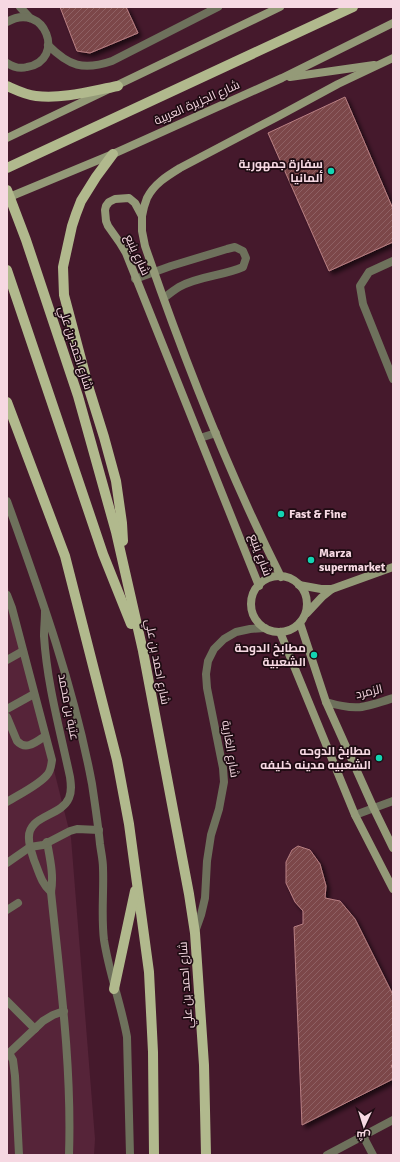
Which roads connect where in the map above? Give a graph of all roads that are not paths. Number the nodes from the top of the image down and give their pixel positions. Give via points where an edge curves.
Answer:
1 (20, 7) edge
2 (218, 7) edge
3 (280, 7) edge
4 (353, 7) edge
5 (30, 18) junction
6 (7, 22) edge
7 (393, 23) edge
8 (48, 45) junction
9 (393, 58) edge
10 (7, 63) edge
11 (383, 63) junction
12 (282, 78) junction
13 (7, 86) edge
14 (118, 86) junction
15 (7, 138) edge
16 (113, 154) junction
17 (7, 168) edge
18 (8, 196) edge
19 (142, 216) junction
20 (393, 261) edge
21 (7, 270) edge
22 (154, 273) junction
23 (135, 279) junction
24 (164, 298) junction
25 (393, 379) edge
26 (7, 402) edge
27 (216, 434) junction
28 (200, 438) junction
29 (7, 501) edge
30 (124, 567) junction
31 (393, 567) edge
32 (281, 577) junction
33 (299, 585) junction
34 (259, 586) junction
35 (332, 589) junction
36 (7, 595) edge
37 (45, 606) junction
38 (9, 610) edge
39 (305, 615) junction
40 (300, 623) junction
41 (265, 628) junction
42 (280, 632) junction
43 (23, 651) junction
44 (143, 651) junction
45 (7, 660) edge
46 (34, 694) junction
47 (393, 698) edge
48 (326, 702) junction
49 (7, 709) edge
50 (7, 717) edge
51 (45, 736) junction
52 (393, 801) edge
53 (7, 802) edge
54 (374, 809) junction
55 (355, 815) junction
56 (99, 830) junction
57 (47, 842) junction
58 (30, 847) junction
59 (393, 848) edge
60 (7, 863) edge
61 (137, 883) junction
62 (393, 889) edge
63 (51, 892) junction
64 (18, 903) dead end
65 (7, 910) edge
66 (195, 933) junction
67 (114, 989) junction
68 (7, 1001) edge
69 (64, 1011) junction
70 (35, 1028) junction
71 (8, 1054) edge
72 (393, 1120) edge
73 (363, 1136) junction
74 (18, 1155) edge
75 (69, 1155) edge
76 (130, 1155) edge
77 (154, 1155) edge
78 (206, 1155) edge
79 (327, 1155) edge
80 (373, 1155) edge

1 - 5 street
2 - 8 street via 98,66 71,63
3 - 14 street
4 - 17 main road
5 - 6 street via 13,18
5 - 8 street via 44,27 48,35
7 - 12 street, شارع الجزيرة العربية
8 - 10 street via 43,58 31,67 15,67
9 - 11 street
11 - 12 street
11 - 19 street via 338,84 180,168 156,186 147,198
12 - 16 street, شارع الجزيرة العربية
13 - 14 main road via 35,96 63,96
14 - 15 street
16 - 18 street, شارع الجزيرة العربية
16 - 30 main road via 81,201 72,226 63,267 64,295 116,481 122,523
18 - 30 main road, شارع احمد بن علي via 26,240 78,396
19 - 22 street, شارع ينبع via 143,239
19 - 23 street, شارع ينبع via 134,201 125,197 112,200 105,210 107,224 126,254
20 - 25 street via 369,272 360,286 363,304
21 - 44 main road via 103,554
22 - 23 street
22 - 24 street, شارع ينبع
22 - 24 street via 227,248 236,246 243,250 246,258 243,266 180,286
23 - 28 street, شارع ينبع
24 - 27 street, شارع ينبع
26 - 61 main road via 64,556 117,760
27 - 28 street
27 - 32 street, شارع ينبع
28 - 34 street, شارع ينبع
29 - 37 street
30 - 44 main road, شارع احمد بن علي
31 - 35 street
32 - 33 street via 290,578
32 - 34 street via 265,580
33 - 35 street
33 - 39 street via 306,597
34 - 41 street via 254,592 252,608 256,620
35 - 39 street
36 - 38 street
37 - 56 street via 79,724
37 - 58 street, عتبة بن محمد via 44,636 50,685 71,783 71,794 65,805 36,822 31,828 28,841
38 - 43 street
39 - 40 street
40 - 42 street via 294,628
40 - 48 street
41 - 42 street
41 - 66 street, شارع الغارية via 236,632 214,649 208,661 207,688 224,782 208,848 204,898
42 - 55 street
43 - 45 street
43 - 46 street
44 - 66 main road, شارع احمد بن علي
46 - 49 street
46 - 51 street
47 - 48 street, الزمرد via 355,708
48 - 54 street
50 - 51 street via 20,744 28,746
51 - 53 street via 52,760 50,771 38,783
52 - 54 street
54 - 55 street
54 - 59 street
55 - 62 street
56 - 57 street via 77,829
56 - 67 street via 104,887 103,928
57 - 58 street
57 - 63 street via 53,880
58 - 60 street
58 - 63 street via 42,881
61 - 67 main road
61 - 77 main road via 149,972
63 - 69 street
64 - 65 street
66 - 78 main road, شارع احمد بن علي via 204,1065
67 - 76 street via 127,1037
68 - 70 street
69 - 70 street
69 - 75 street
70 - 71 street
71 - 74 street via 13,1060 15,1072
72 - 73 street
73 - 79 street
73 - 80 street

